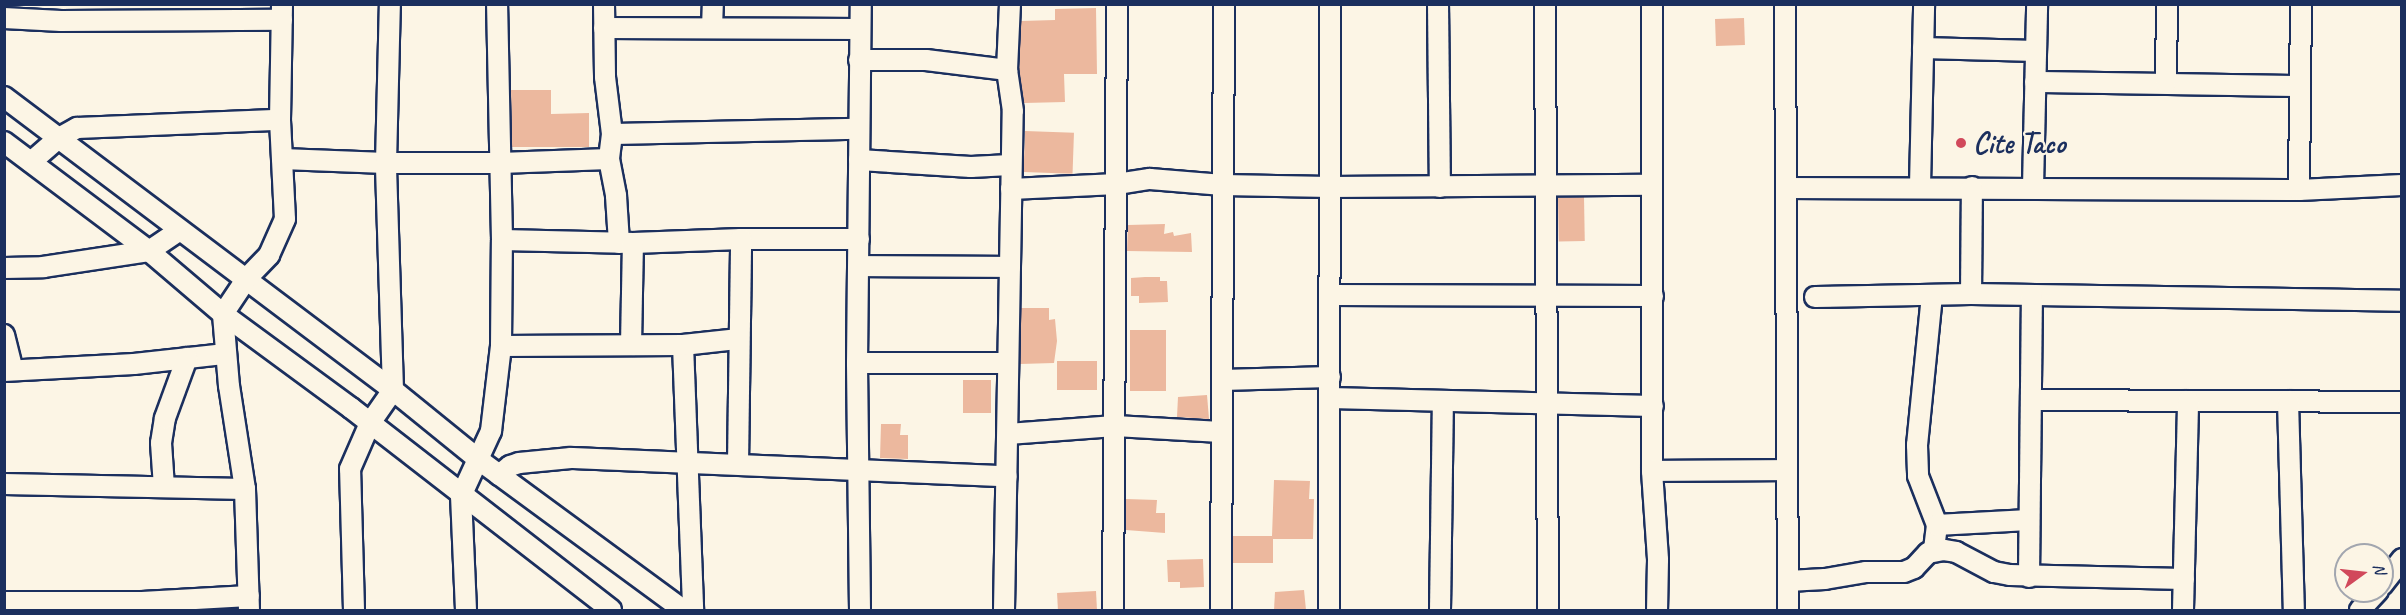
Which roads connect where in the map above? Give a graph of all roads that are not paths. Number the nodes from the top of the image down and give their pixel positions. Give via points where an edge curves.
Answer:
1 (390, 4) edge
2 (498, 4) edge
3 (604, 4) edge
4 (713, 4) edge
5 (861, 4) edge
6 (1010, 4) edge
7 (1117, 4) edge
8 (1224, 4) edge
9 (1330, 4) edge
10 (1438, 4) edge
11 (1545, 4) edge
12 (1652, 4) edge
13 (1785, 4) edge
14 (1924, 4) edge
15 (2037, 4) edge
16 (2167, 4) edge
17 (2301, 4) edge
18 (175, 12) edge
19 (282, 12) edge
20 (61, 13) edge
21 (4, 18) edge
22 (604, 28) junction
23 (712, 28) junction
24 (860, 29) junction
25 (1923, 48) junction
26 (2036, 51) junction
27 (860, 60) junction
28 (1007, 70) junction
29 (2035, 82) junction
30 (2166, 82) junction
31 (2300, 86) junction
32 (4, 97) edge
33 (280, 120) junction
34 (859, 129) junction
35 (612, 134) junction
36 (59, 138) junction
37 (4, 142) edge
38 (282, 159) junction
39 (609, 159) junction
40 (859, 160) junction
41 (31, 162) junction
42 (386, 163) junction
43 (500, 164) junction
44 (1010, 165) junction
45 (1117, 184) junction
46 (1223, 185) junction
47 (1650, 185) junction
48 (2402, 185) edge
49 (1920, 186) junction
50 (1329, 187) junction
51 (1440, 187) junction
52 (1546, 187) junction
53 (1972, 187) junction
54 (2033, 187) junction
55 (1786, 188) junction
56 (1011, 189) junction
57 (2299, 190) junction
58 (180, 230) junction
59 (741, 239) junction
60 (859, 239) junction
61 (502, 240) junction
62 (626, 243) junction
63 (149, 251) junction
64 (859, 266) junction
65 (1010, 267) junction
66 (4, 268) edge
67 (247, 278) junction
68 (1971, 294) junction
69 (1331, 295) junction
70 (1546, 295) junction
71 (1932, 295) junction
72 (1653, 296) junction
73 (2032, 296) junction
74 (1815, 297) dead end
75 (2402, 301) edge
76 (223, 314) junction
77 (4, 335) edge
78 (737, 339) junction
79 (631, 345) junction
80 (682, 345) junction
81 (501, 346) junction
82 (225, 354) junction
83 (187, 358) junction
84 (858, 363) junction
85 (1008, 363) junction
86 (9, 371) edge
87 (1330, 377) junction
88 (1222, 380) junction
89 (393, 390) junction
90 (1330, 398) junction
91 (1443, 400) junction
92 (2031, 400) junction
93 (2188, 400) junction
94 (2288, 401) junction
95 (2402, 402) edge
96 (1547, 403) junction
97 (1653, 406) junction
98 (370, 423) junction
99 (1115, 426) junction
100 (1221, 432) junction
101 (1008, 434) junction
102 (479, 460) junction
103 (687, 464) junction
104 (738, 464) junction
105 (857, 470) junction
106 (1787, 470) junction
107 (1652, 471) junction
108 (499, 475) junction
109 (1007, 476) junction
110 (4, 484) edge
111 (164, 488) junction
112 (245, 489) junction
113 (461, 495) junction
114 (2028, 520) junction
115 (1937, 525) junction
116 (1934, 550) junction
117 (2029, 577) junction
118 (2184, 579) junction
119 (1788, 581) junction
120 (581, 590) junction
121 (4, 602) edge
122 (249, 603) edge
123 (142, 606) edge
124 (354, 610) edge
125 (466, 610) edge
126 (579, 610) edge
127 (611, 610) edge
128 (683, 610) edge
129 (693, 610) edge
130 (860, 610) edge
131 (1004, 610) edge
132 (1113, 610) edge
133 (1221, 610) edge
134 (1329, 610) edge
135 (1440, 610) edge
136 (1548, 610) edge
137 (1657, 610) edge
138 (1788, 610) edge
139 (2184, 610) edge
140 (2294, 610) edge

1 - 42 street
2 - 43 street
3 - 22 street
4 - 23 street
5 - 24 street
6 - 28 street
7 - 45 street
8 - 46 street
9 - 50 street
10 - 51 street
11 - 52 street
12 - 47 street
13 - 55 street
14 - 25 street
15 - 26 street
16 - 30 street
17 - 31 street
18 - 19 street
18 - 20 street
19 - 33 street
20 - 21 street
22 - 23 street
22 - 35 street
23 - 24 street
24 - 27 street
25 - 26 street
25 - 49 street
26 - 29 street
27 - 28 street via 926,60
27 - 34 street
28 - 44 street via 1013,111
29 - 30 street
29 - 54 street
30 - 31 street
31 - 57 street
32 - 36 street
33 - 36 street via 77,128
33 - 38 street
34 - 35 street
34 - 40 street
35 - 39 street
36 - 41 street
36 - 58 street
37 - 41 street
38 - 42 street
38 - 67 street via 285,219 269,255
39 - 43 street
39 - 62 street
40 - 44 street via 971,167
40 - 60 street
41 - 63 street
42 - 43 street
42 - 89 street
43 - 61 street
44 - 56 street
45 - 46 street via 1150,179
45 - 56 street
45 - 99 street
46 - 50 street
46 - 88 street
47 - 52 street
47 - 72 street
48 - 57 street
49 - 53 street
49 - 55 street
50 - 51 street
50 - 69 street
51 - 52 street
52 - 70 street
53 - 54 street
53 - 68 street
54 - 57 street
55 - 106 street
56 - 65 street
58 - 63 street
58 - 67 street
59 - 60 street
59 - 62 street
59 - 78 street
60 - 64 street
61 - 62 street
61 - 81 street
62 - 79 street
63 - 66 street via 43,267
63 - 76 street
64 - 65 street
64 - 84 street
65 - 85 street
67 - 76 street
67 - 89 street
68 - 71 street
68 - 73 street
69 - 70 street
69 - 87 street
70 - 72 street
70 - 96 street
71 - 74 street
71 - 115 street via 1917,445 1918,476
72 - 97 street
73 - 75 street
73 - 92 street
76 - 82 street
76 - 98 street
77 - 86 street
78 - 80 street
78 - 104 street
79 - 80 street
79 - 81 street
80 - 103 street
81 - 102 street via 495,414
82 - 83 street
82 - 112 street
83 - 86 street
83 - 111 street via 165,418
84 - 85 street
84 - 105 street
85 - 101 street
87 - 88 street
87 - 90 street
88 - 100 street
89 - 98 street
89 - 102 street
90 - 91 street
90 - 134 street
91 - 96 street
91 - 135 street
92 - 93 street
92 - 114 street
93 - 94 street
93 - 118 street
94 - 95 street
94 - 140 street
96 - 97 street
96 - 136 street
97 - 107 street
98 - 113 street
98 - 124 street via 350,469
99 - 100 street
99 - 101 street
99 - 132 street
100 - 133 street
101 - 109 street
102 - 108 street
102 - 113 street
103 - 104 street
103 - 108 street via 571,458 519,463
103 - 129 street
104 - 105 street
105 - 109 street
105 - 130 street
106 - 107 street
106 - 119 street
107 - 137 street
108 - 128 street
109 - 131 street
110 - 111 street
111 - 112 street
112 - 122 street
113 - 120 street
113 - 125 street
114 - 115 street
114 - 117 street
115 - 116 street
116 - 117 street via 1956,552 1994,572
116 - 119 street via 1904,572
117 - 118 street
118 - 139 street
119 - 138 street
120 - 126 street
120 - 127 street
121 - 123 street
122 - 123 street

